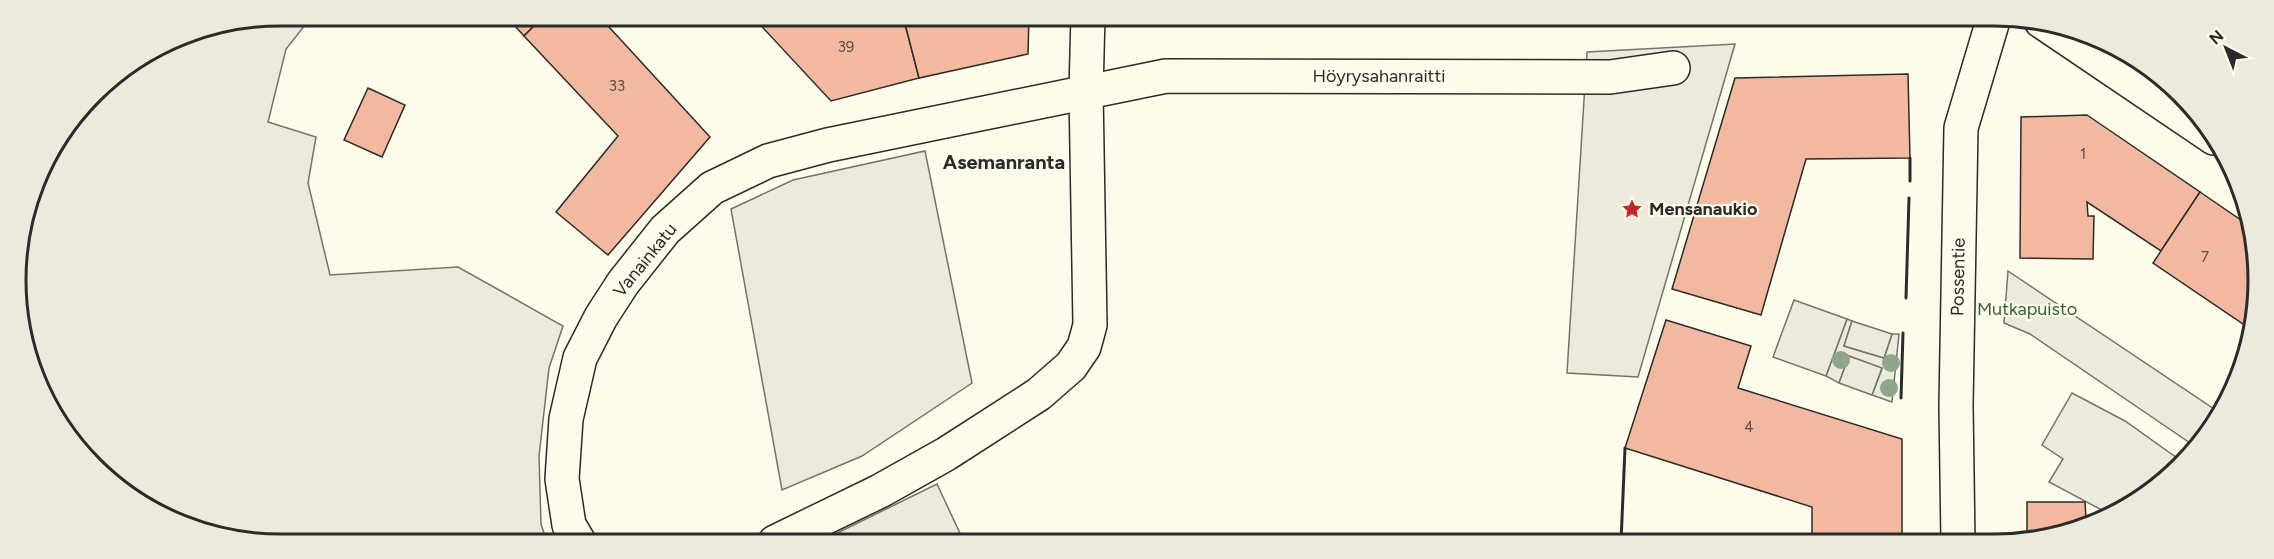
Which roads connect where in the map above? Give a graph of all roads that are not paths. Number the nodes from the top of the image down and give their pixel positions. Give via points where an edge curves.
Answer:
1 (1088, 26) edge
2 (1991, 26) edge
3 (2060, 34) edge
4 (1673, 68) dead end
5 (1086, 91) junction
6 (2197, 127) edge
7 (574, 534) edge
8 (792, 534) edge
9 (1958, 534) edge

1 - 5 street
2 - 9 street, Possentie via 1961,129
3 - 6 street
4 - 5 street, Höyrysahanraitti via 1610,76 1166,76
5 - 7 street, Vanainkatu via 768,160 712,188 665,230 623,283 580,358 567,419 562,479 569,525
5 - 8 street via 1090,325 1084,347 1071,366 1039,394 946,454

